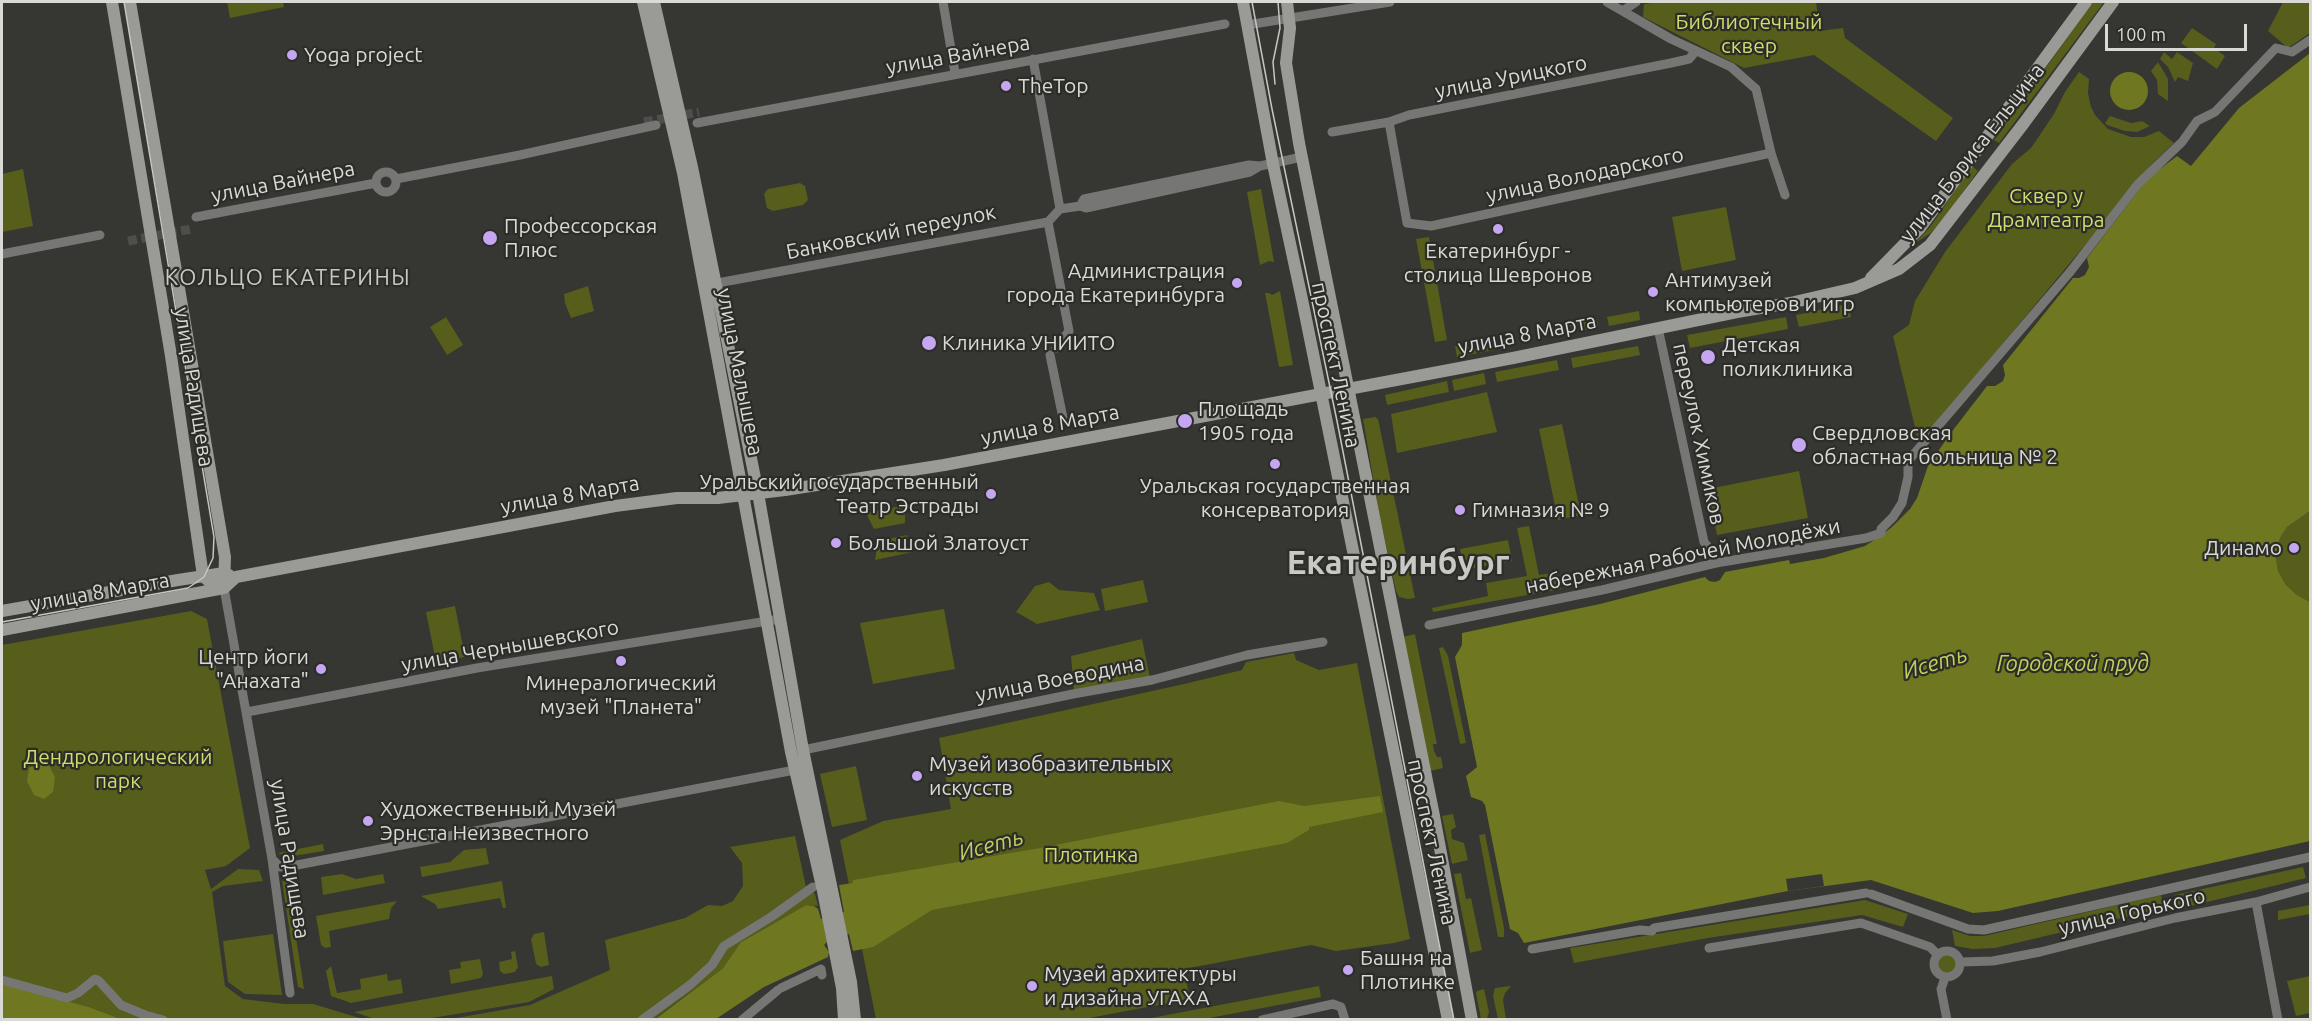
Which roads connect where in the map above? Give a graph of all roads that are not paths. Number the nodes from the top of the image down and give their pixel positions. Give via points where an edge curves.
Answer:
1 (112, 2) edge
2 (130, 2) edge
3 (643, 2) edge
4 (654, 2) edge
5 (943, 2) edge
6 (1243, 2) edge
7 (1287, 2) edge
8 (1390, 2) edge
9 (1607, 2) edge
10 (1636, 2) edge
11 (2086, 2) edge
12 (2113, 2) edge
13 (1624, 10) junction
14 (1289, 17) junction
15 (1225, 24) dead end
16 (1247, 25) junction
17 (2310, 40) edge
18 (1695, 52) junction
19 (1033, 59) junction
20 (955, 73) junction
21 (1389, 122) junction
22 (697, 123) tunnel mouth
23 (656, 125) tunnel mouth
24 (1332, 132) dead end
25 (1771, 153) junction
26 (1302, 157) junction
27 (1267, 165) junction
28 (1785, 195) dead end
29 (1060, 209) junction
30 (196, 217) tunnel mouth
31 (1048, 222) junction
32 (100, 235) dead end
33 (2, 254) edge
34 (1866, 283) junction
35 (709, 285) junction
36 (1658, 328) junction
37 (1348, 388) junction
38 (1321, 394) junction
39 (1063, 418) dead end
40 (758, 493) junction
41 (743, 495) junction
42 (1708, 547) dead end
43 (230, 575) junction
44 (203, 576) junction
45 (224, 588) junction
46 (2, 611) edge
47 (773, 620) junction
48 (1429, 625) dead end
49 (2, 630) edge
50 (1323, 642) dead end
51 (247, 712) junction
52 (803, 750) junction
53 (801, 768) junction
54 (2310, 857) edge
55 (272, 859) junction
56 (2310, 887) edge
57 (822, 889) junction
58 (2256, 902) junction
59 (1709, 948) dead end
60 (1532, 949) dead end
61 (1938, 955) junction
62 (840, 959) junction
63 (1961, 962) junction
64 (822, 975) dead end
65 (1945, 978) junction
66 (2, 980) edge
67 (290, 993) dead end
68 (1344, 1015) edge
69 (162, 1020) edge
70 (642, 1020) edge
71 (742, 1020) edge
72 (844, 1020) edge
73 (855, 1020) edge
74 (1262, 1020) edge
75 (1448, 1020) edge
76 (1472, 1020) edge
77 (1947, 1020) edge
78 (2278, 1020) edge

1 - 44 main road, улица Радищева
2 - 43 main road, улица Радищева
3 - 35 main road, улица Малышева
4 - 35 main road, улица Малышева via 692,167
5 - 20 street
6 - 16 main road, проспект Ленина
7 - 14 main road, проспект Ленина
8 - 14 street
9 - 13 street
10 - 13 street
11 - 34 main road, улица Бориса Ельцина via 1920,228
12 - 34 main road, улица Бориса Ельцина via 1930,245 1899,269
13 - 18 street
14 - 16 street
14 - 26 main road, проспект Ленина via 1286,63
15 - 19 street, улица Вайнера
16 - 27 main road, проспект Ленина
17 - 48 street, набережная Рабочей Молодёжи via 2292,52 2276,48 2215,112 2197,121 2182,142 2138,184 2070,272 1908,461 1902,503 1881,533 1716,563
18 - 21 street, улица Урицкого via 1689,59
18 - 25 street via 1731,68 1756,89
19 - 20 street, улица Вайнера
19 - 29 street
20 - 22 street, улица Вайнера
21 - 24 street, улица Урицкого
21 - 25 street, улица Володарского via 1407,223 1431,226
23 - 30 street, улица Вайнера via 396,179 387,172 377,177 376,183
25 - 28 street
26 - 27 street
26 - 37 main road, проспект Ленина
27 - 29 street via 1249,165 1084,199 1080,206
27 - 38 main road, проспект Ленина
29 - 31 street
31 - 35 street, Банковский переулок
31 - 39 street via 1069,331 1053,351
32 - 33 street
34 - 36 main road, улица 8 Марта via 1828,296
35 - 40 main road, улица Малышева
35 - 41 main road, улица Малышева
36 - 37 main road, улица 8 Марта
36 - 42 street, переулок Химиков
37 - 38 main road, улица 8 Марта
37 - 76 main road, проспект Ленина
38 - 40 main road, улица 8 Марта via 955,463
38 - 75 main road, проспект Ленина
40 - 41 main road, улица 8 Марта
40 - 47 main road, улица Малышева
41 - 43 main road, улица 8 Марта via 639,502
41 - 47 main road, улица Малышева
43 - 44 main road, улица 8 Марта
43 - 45 main road
44 - 45 main road
44 - 46 main road, улица 8 Марта
45 - 49 main road, улица 8 Марта
45 - 51 street, улица Радищева
47 - 51 street, улица Чернышевского via 477,668
47 - 52 main road, улица Малышева
47 - 53 main road, улица Малышева
50 - 52 street, улица Воеводина
51 - 55 street, улица Радищева
52 - 53 main road, улица Малышева
53 - 55 street via 297,865 280,867
53 - 57 main road, улица Малышева
54 - 60 street via 1984,930 1968,929 1868,893
55 - 67 street, улица Радищева
56 - 58 street, улица Горького
57 - 62 main road, улица Малышева
57 - 70 street via 724,946 712,965 690,985
58 - 63 street, улица Горького via 2040,952 1993,961
58 - 78 street
59 - 61 street, улица Горького via 1862,923 1930,947
61 - 63 street, улица Горького via 1949,951
61 - 65 street via 1935,970
62 - 72 main road
62 - 73 main road via 851,982
63 - 65 street via 1957,974
64 - 71 street via 821,969 779,989
65 - 77 street via 1941,989
66 - 69 street via 67,998 95,979 121,1005
68 - 74 street via 1338,1005 1328,1004

